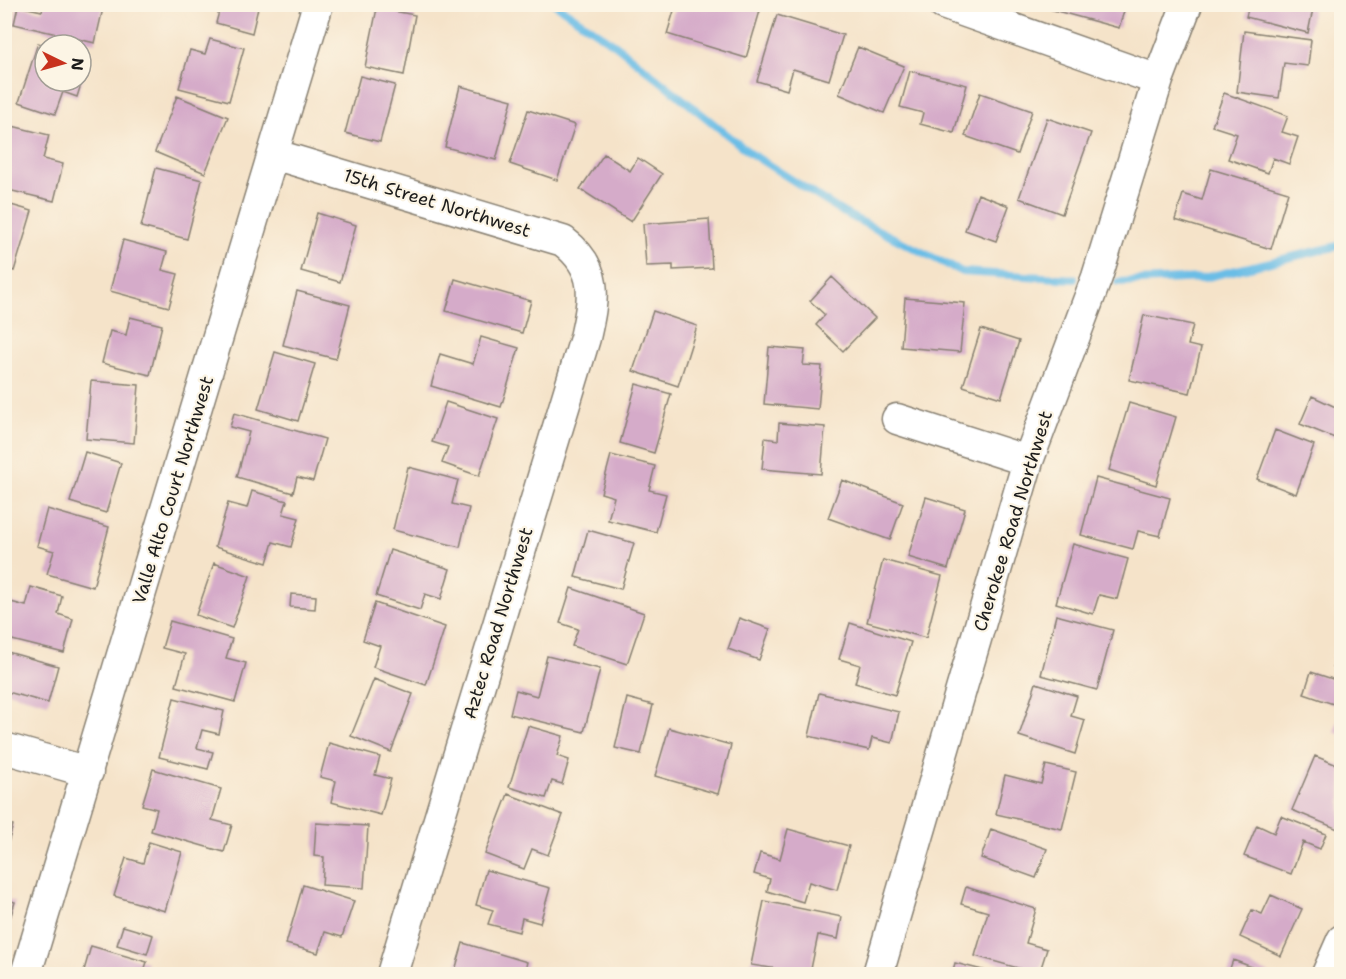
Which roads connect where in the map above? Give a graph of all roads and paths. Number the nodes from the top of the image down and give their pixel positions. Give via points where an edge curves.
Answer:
1 (318, 4) edge
2 (943, 4) edge
3 (1187, 4) edge
4 (1158, 80) junction
5 (273, 154) junction
6 (588, 271) joint
7 (897, 419) dead end
8 (1028, 461) junction
9 (4, 748) edge
10 (88, 772) junction
11 (1341, 940) edge
12 (26, 975) edge
13 (392, 975) edge
14 (878, 975) edge
15 (1327, 975) edge

1 - 5 street, Valle Alto Court Northwest
2 - 4 street
3 - 4 street, Cherokee Road Northwest
4 - 8 street, Cherokee Road Northwest via 1097,278
5 - 6 street, 15th Street Northwest via 563,241 578,252
5 - 10 street, Valle Alto Court Northwest
6 - 13 street, Aztec Road Northwest via 594,298 585,338
7 - 8 street
8 - 14 street, Cherokee Road Northwest
9 - 10 street
10 - 12 street, Valle Alto Court Northwest
11 - 15 street

